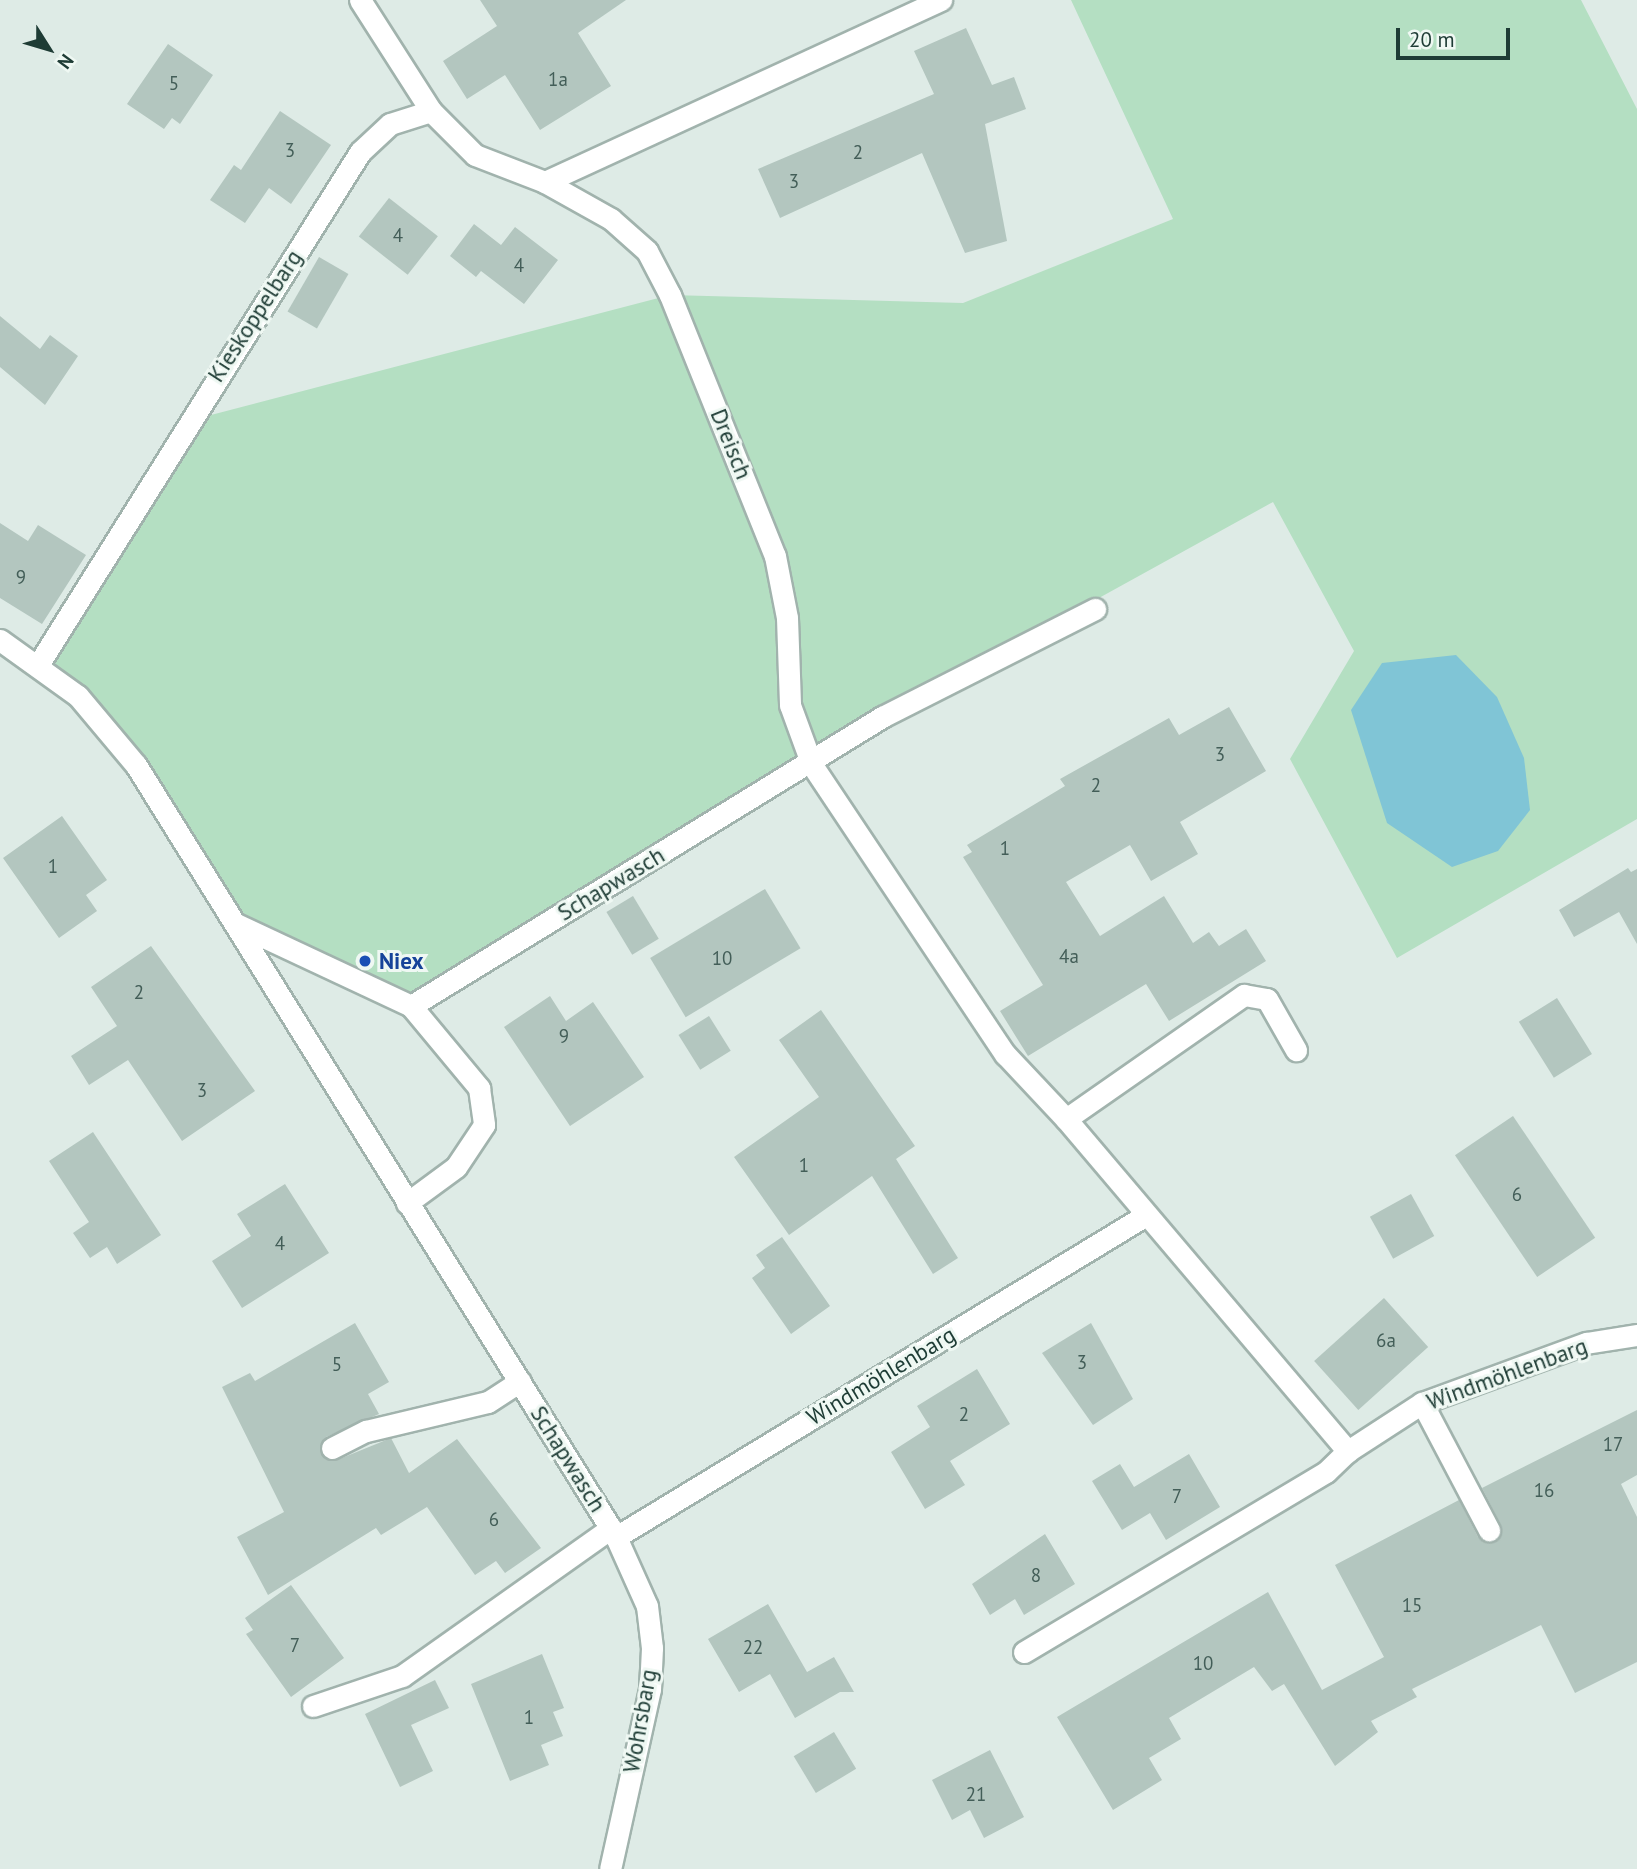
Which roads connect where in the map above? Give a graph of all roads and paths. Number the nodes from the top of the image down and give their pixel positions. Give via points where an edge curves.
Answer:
1 (360, 0) edge
2 (941, 0) edge
3 (431, 110) junction
4 (545, 182) junction
5 (1095, 609) dead end
6 (0, 640) edge
7 (38, 664) junction
8 (812, 765) junction
9 (236, 924) junction
10 (411, 1006) junction
11 (1296, 1050) dead end
12 (1066, 1119) junction
13 (407, 1203) junction
14 (1146, 1215) junction
15 (1637, 1335) edge
16 (520, 1381) junction
17 (1422, 1402) junction
18 (332, 1448) dead end
19 (1348, 1451) junction
20 (1489, 1530) dead end
21 (613, 1532) junction
22 (1024, 1652) dead end
23 (313, 1706) dead end
24 (610, 1869) edge

1 - 3 street
2 - 4 street
3 - 4 street, Dreisch via 475,155
3 - 7 street, Kieskoppelbarg via 390,124 359,152
4 - 8 street, Dreisch via 611,219 647,251 670,295 775,556 787,618 790,705
5 - 8 street, Schapwasch via 883,717
6 - 7 street, Schapwasch
7 - 9 street, Schapwasch via 78,696 136,765
8 - 10 street, Schapwasch
8 - 12 street via 1005,1054
9 - 10 street
9 - 13 street, Schapwasch
10 - 13 street via 479,1088 484,1125 456,1167
11 - 12 street via 1267,999 1244,995
12 - 14 street
13 - 16 street, Schapwasch
14 - 19 street
14 - 21 street, Windmöhlenbarg
15 - 17 street, Windmöhlenbarg via 1586,1343
16 - 18 street via 488,1402 366,1431
16 - 21 street, Schapwasch
17 - 19 street, Windmöhlenbarg
17 - 20 street
19 - 22 street, Windmöhlenbarg via 1326,1472
21 - 23 street, Windmöhlenbarg via 402,1676
21 - 24 street, Wohrsbarg via 646,1606 652,1648 650,1689

